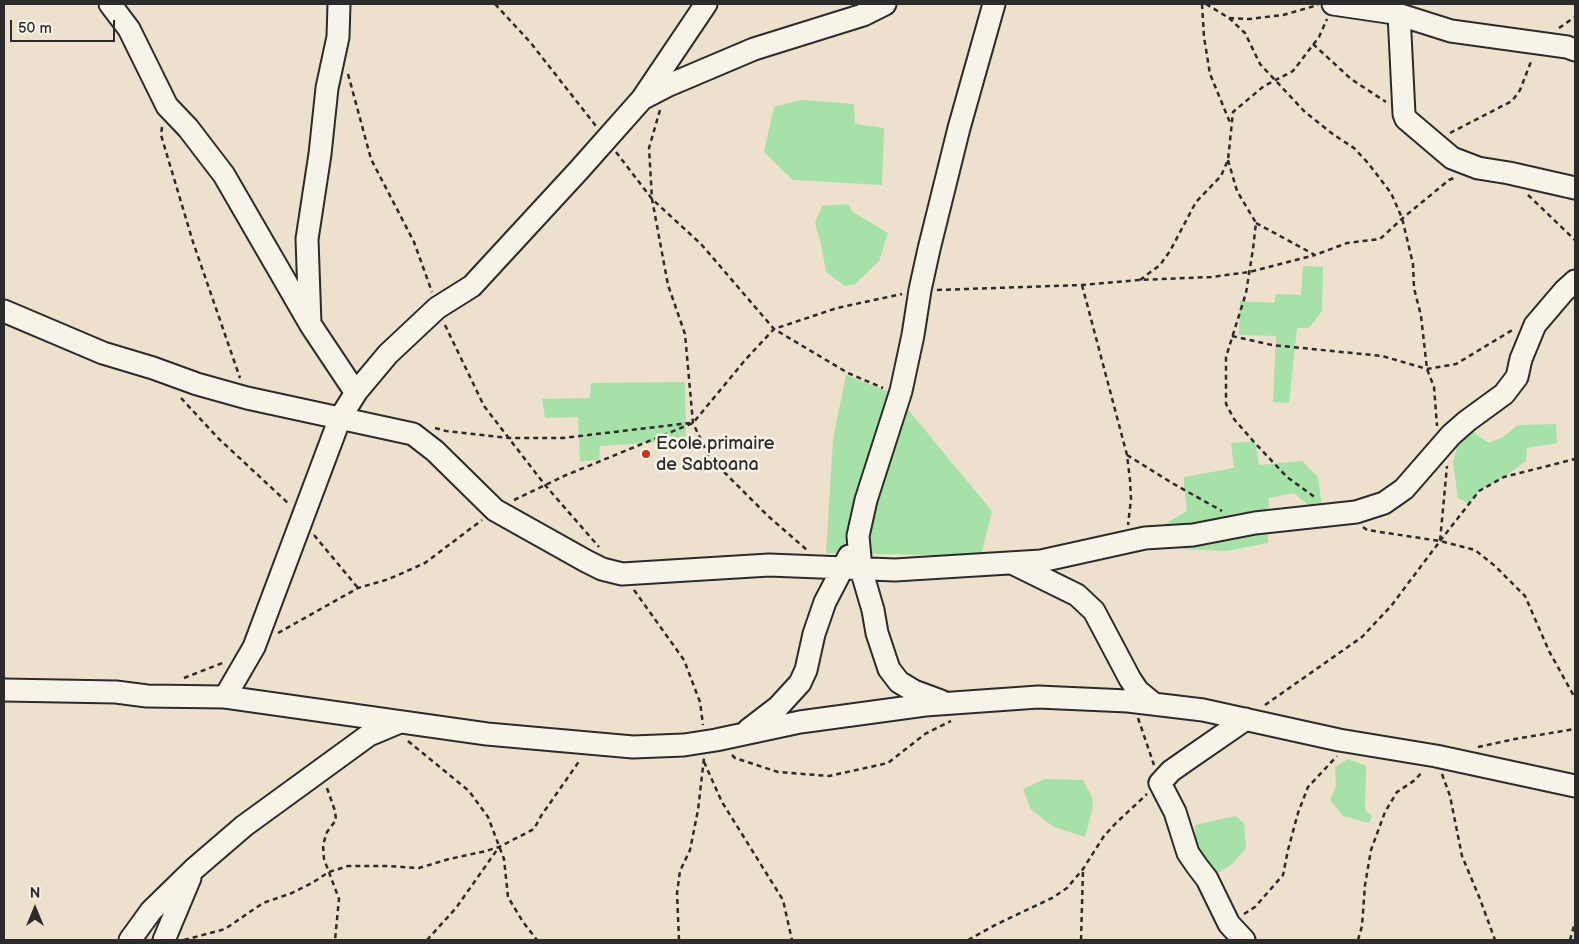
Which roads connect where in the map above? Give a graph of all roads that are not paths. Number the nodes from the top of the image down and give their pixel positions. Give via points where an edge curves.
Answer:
1 (110, 4) edge
2 (339, 4) edge
3 (706, 4) edge
4 (885, 4) edge
5 (994, 4) edge
6 (1333, 4) edge
7 (1399, 14) junction
8 (1575, 50) edge
9 (642, 99) junction
10 (1575, 188) edge
11 (1575, 281) edge
12 (4, 311) edge
13 (310, 324) junction
14 (357, 391) junction
15 (340, 418) junction
16 (1014, 564) junction
17 (853, 568) junction
18 (4, 690) edge
19 (225, 697) junction
20 (1144, 703) junction
21 (953, 711) junction
22 (1246, 719) junction
23 (395, 725) junction
24 (743, 734) junction
25 (1575, 786) edge
26 (194, 869) junction
27 (130, 940) edge
28 (164, 940) edge
29 (1244, 940) edge

1 - 13 street via 129,29 167,106 224,176
2 - 13 street via 338,37 327,88 307,239
3 - 9 street
4 - 9 street via 863,15 754,49
5 - 17 street via 959,128 920,290 901,390 866,500
6 - 7 street
7 - 8 street via 1451,31
7 - 10 street via 1406,120 1452,158 1478,168
9 - 14 street via 472,286 437,308 395,347
11 - 16 street via 1535,324 1517,377 1504,394 1468,420 1444,442 1404,489 1384,503 1356,512 1255,523 1193,535 1145,538
12 - 15 street via 103,353 197,384
13 - 14 street
14 - 15 street
15 - 17 street via 413,434 436,450 495,510 602,569 622,574 769,565
15 - 19 street via 254,647
16 - 17 street via 895,570
16 - 20 street via 1077,595 1094,611
17 - 21 street via 889,669 899,682
17 - 24 street via 823,607 800,683 778,707
18 - 19 street
19 - 23 street
20 - 21 street via 1038,697
20 - 22 street
21 - 24 street via 925,705 800,722
22 - 25 street
22 - 29 street via 1160,782 1175,812 1188,853 1208,879 1229,924
23 - 24 street via 633,747 684,745
23 - 26 street via 369,735 320,770 244,826
26 - 27 street via 151,911
26 - 28 street

